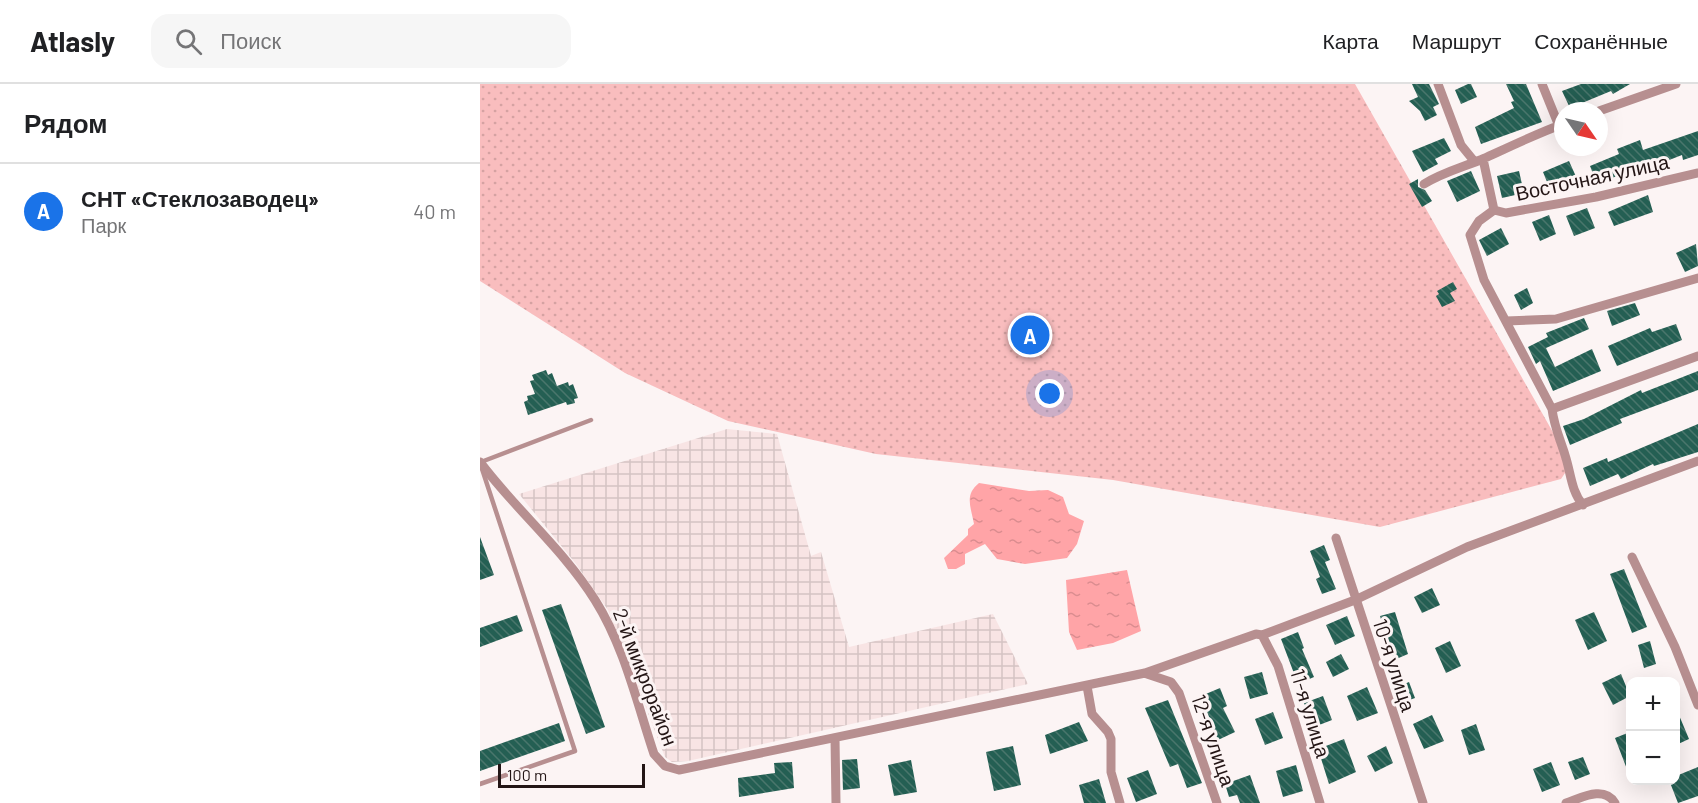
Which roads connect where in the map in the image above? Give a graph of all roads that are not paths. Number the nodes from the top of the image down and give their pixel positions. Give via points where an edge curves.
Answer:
1 (1438, 84) edge
2 (1542, 84) edge
3 (1676, 84) edge
4 (1645, 88) edge
5 (1608, 106) edge
6 (1554, 110) edge
7 (1554, 128) edge
8 (1478, 160) junction
9 (1698, 173) edge
10 (1424, 184) dead end
11 (1494, 210) junction
12 (1698, 278) edge
13 (1506, 321) junction
14 (1698, 357) edge
15 (1552, 409) junction
16 (591, 420) dead end
17 (1698, 461) edge
18 (480, 462) edge
19 (1583, 505) junction
20 (1336, 538) dead end
21 (1632, 557) dead end
22 (1355, 600) junction
23 (1262, 635) junction
24 (1145, 673) junction
25 (1087, 686) junction
26 (1698, 705) edge
27 (835, 738) junction
28 (480, 784) edge
29 (1613, 800) edge
30 (836, 803) edge
31 (1120, 803) edge
32 (1217, 803) edge
33 (1320, 803) edge
34 (1423, 803) edge
35 (1566, 803) edge

1 - 8 street via 1461,145
2 - 6 street
3 - 4 street
4 - 5 street
7 - 8 street
8 - 10 street
8 - 11 street
9 - 11 street, Восточная улица via 1596,197 1506,213
11 - 13 street via 1479,221 1470,235 1484,280
12 - 13 street via 1556,319
13 - 15 street
14 - 15 street
15 - 19 street via 1575,496
16 - 18 lane
17 - 19 street
18 - 27 street, 2-й микрорайон via 595,599 612,631 654,754 665,766 679,770
18 - 28 lane via 575,751
19 - 22 street via 1467,547
20 - 22 street, 10-я улица
21 - 26 street
22 - 23 street
22 - 34 street, 10-я улица
23 - 24 street
23 - 33 street, 11-я улица via 1278,666
24 - 25 street
24 - 32 street, 12-я улица via 1171,681 1179,693
25 - 27 street
25 - 31 street via 1092,714 1111,739 1111,772
27 - 30 street
29 - 35 street via 1594,793

